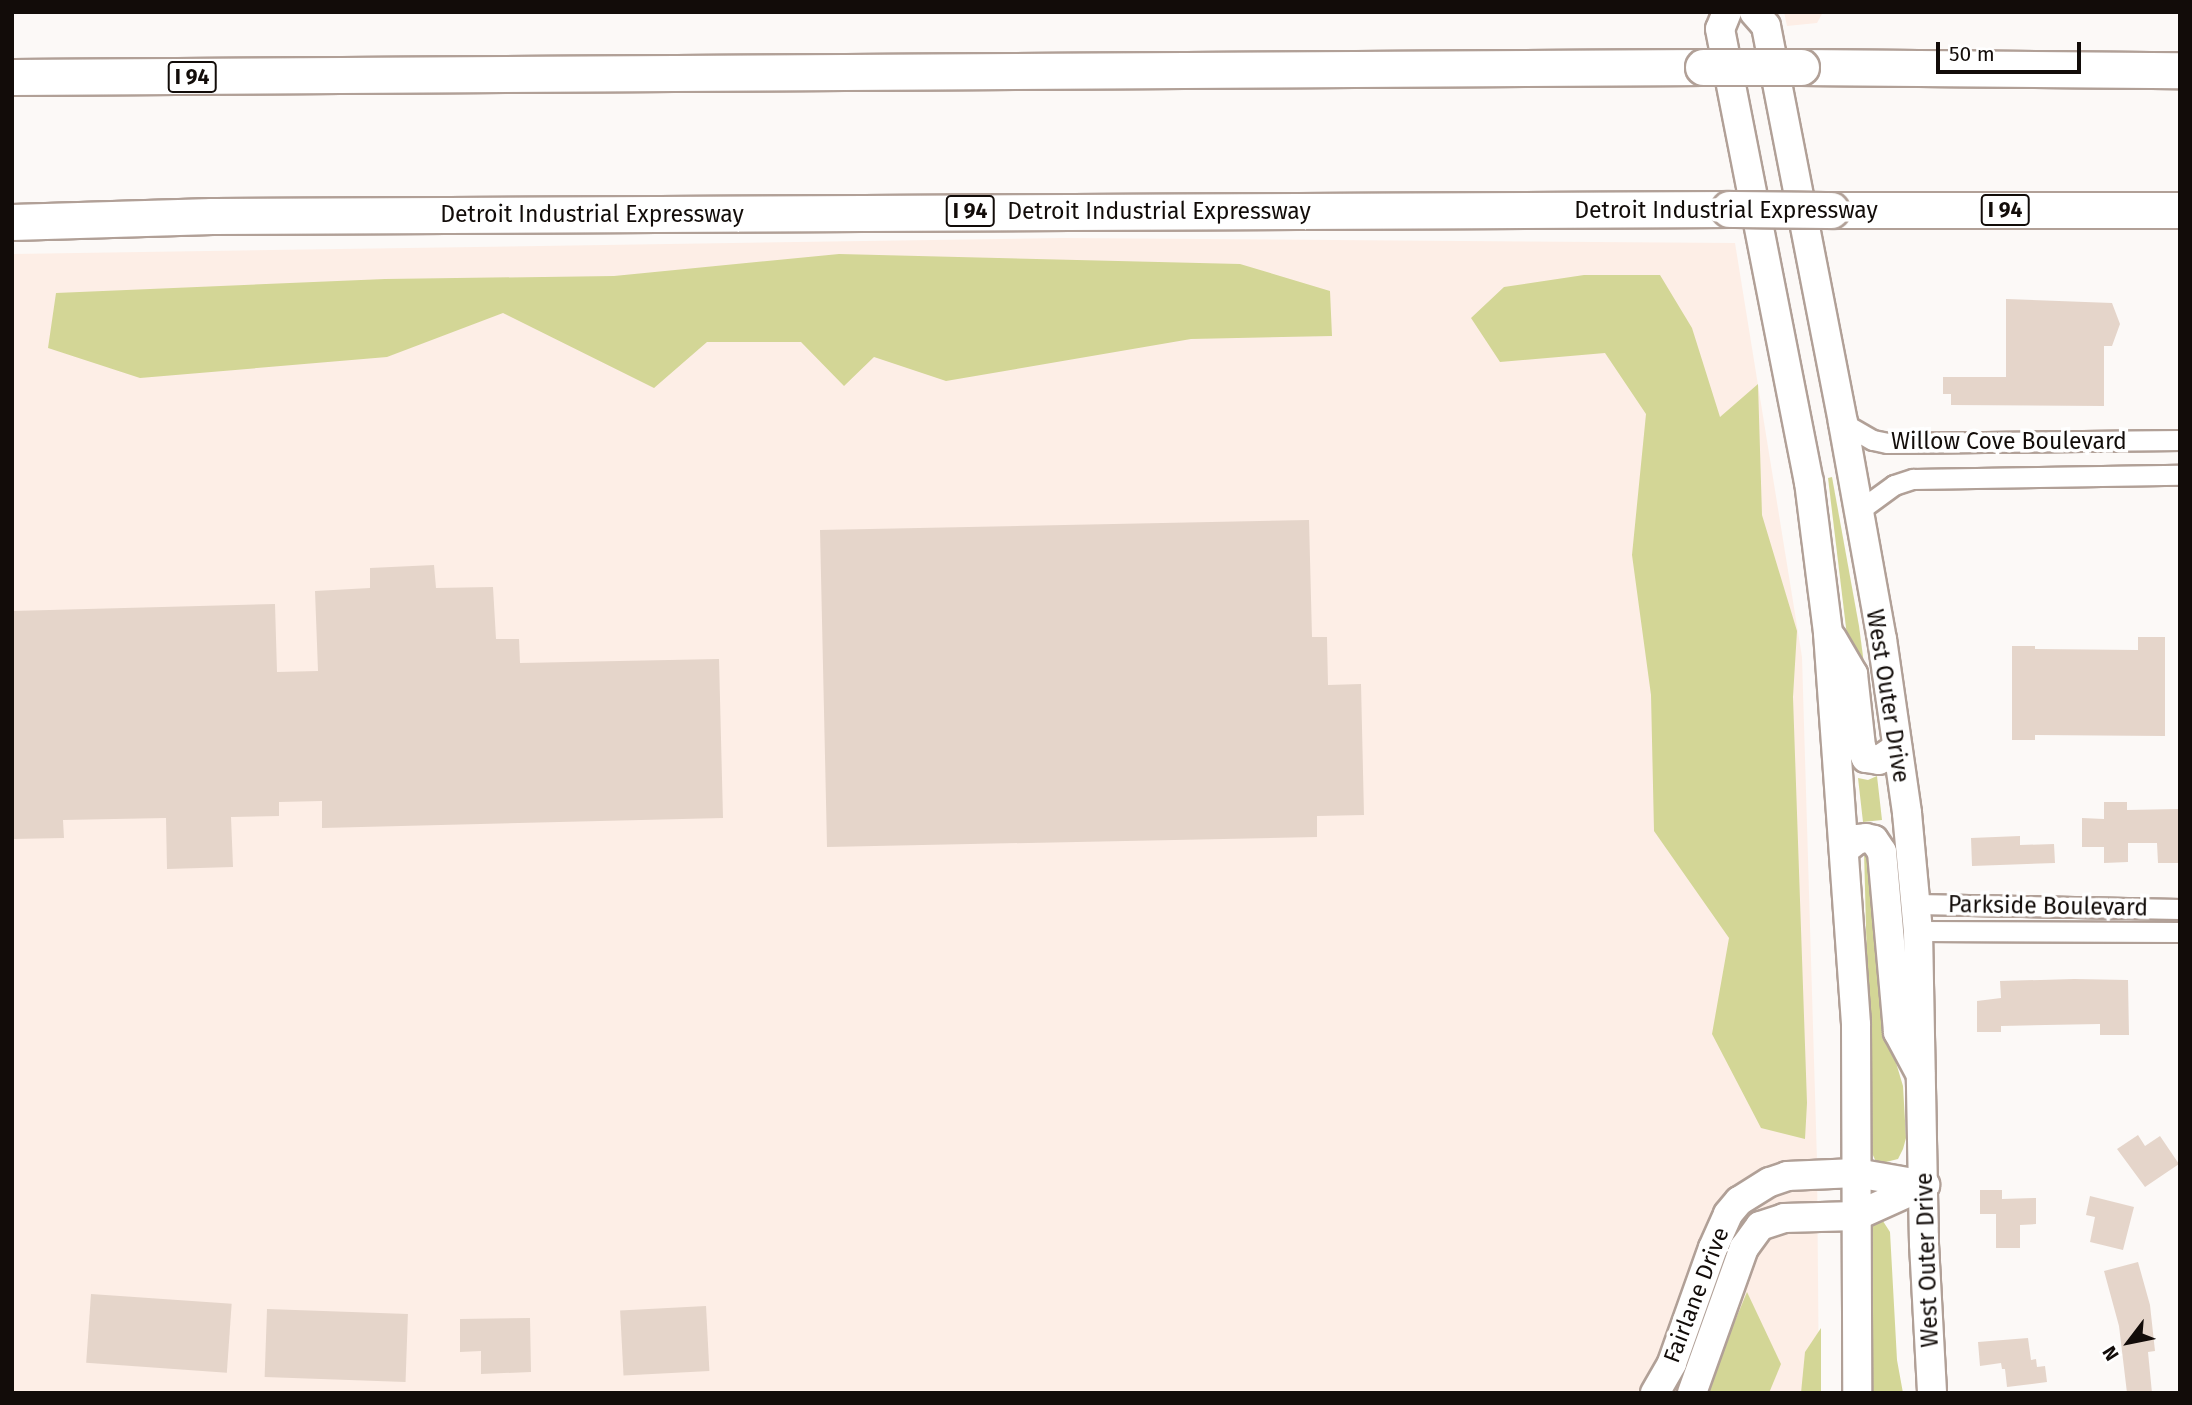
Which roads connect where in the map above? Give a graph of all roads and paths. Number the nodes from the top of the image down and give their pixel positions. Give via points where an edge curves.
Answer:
1 (1727, 12) edge
2 (1754, 12) edge
3 (2180, 70) edge
4 (12, 77) edge
5 (2180, 210) edge
6 (12, 222) edge
7 (1843, 424) junction
8 (2180, 440) edge
9 (2180, 475) edge
10 (1857, 512) junction
11 (1828, 633) junction
12 (1897, 748) junction
13 (1844, 850) junction
14 (2180, 909) edge
15 (1917, 917) junction
16 (2180, 932) edge
17 (1922, 1075) junction
18 (1856, 1173) junction
19 (1925, 1185) junction
20 (1856, 1216) junction
21 (1655, 1393) edge
22 (1692, 1393) edge
23 (1857, 1393) edge
24 (1932, 1393) edge

1 - 11 main road via 1720,29 1809,482
2 - 7 main road, West Outer Drive via 1766,26
3 - 4 highway, I 94, bridge via 1703,67
5 - 6 highway, Detroit Industrial Expressway / I 94, bridge via 225,216
7 - 8 street, Willow Cove Boulevard via 1887,443
7 - 10 main road, West Outer Drive
9 - 10 street, Willow Cove Boulevard via 1913,479 1894,485
10 - 12 main road, West Outer Drive
11 - 12 main road via 1853,674 1866,758 1879,761
11 - 13 main road
12 - 15 main road, West Outer Drive
13 - 17 main road via 1866,838 1874,840 1882,852 1898,1032
13 - 18 main road via 1856,1025
14 - 15 street, Parkside Boulevard
15 - 16 street, Parkside Boulevard
15 - 17 main road, West Outer Drive
17 - 19 main road, West Outer Drive
18 - 19 main road, Fairlane Drive
18 - 20 main road
18 - 21 main road, Fairlane Drive via 1787,1176 1739,1201 1713,1248 1672,1363
19 - 20 main road, Fairlane Drive
19 - 24 main road, West Outer Drive
20 - 22 main road, Fairlane Drive via 1772,1220 1750,1237
20 - 23 main road

